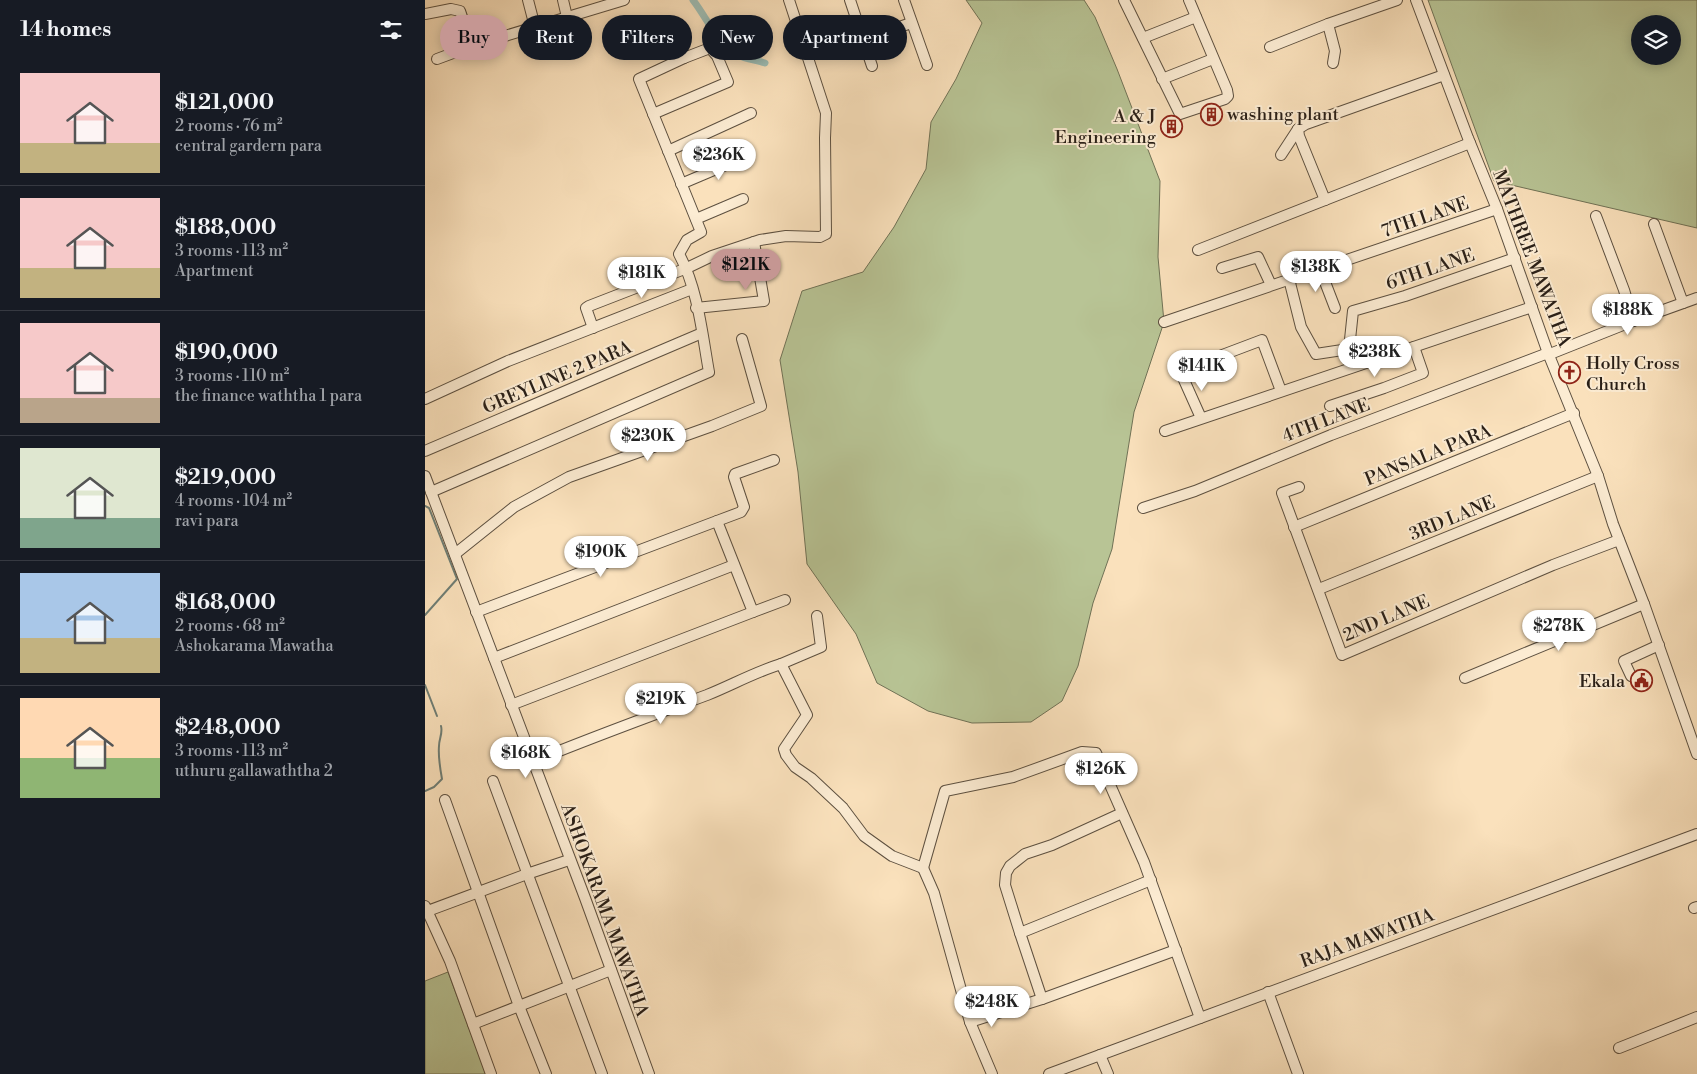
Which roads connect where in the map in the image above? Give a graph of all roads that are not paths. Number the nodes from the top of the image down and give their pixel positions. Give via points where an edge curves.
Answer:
1 (528, 0) edge
2 (563, 0) edge
3 (624, 0) edge
4 (789, 0) edge
5 (849, 0) edge
6 (904, 0) edge
7 (1124, 0) edge
8 (1189, 0) edge
9 (1397, 0) edge
10 (1416, 0) edge
11 (599, 3) edge
12 (425, 14) edge
13 (461, 15) edge
14 (532, 15) edge
15 (567, 15) edge
16 (572, 15) edge
17 (854, 15) edge
18 (1196, 17) junction
19 (911, 23) junction
20 (907, 24) edge
21 (1328, 24) junction
22 (1143, 38) junction
23 (1270, 47) dead end
24 (692, 55) edge
25 (440, 58) edge
26 (437, 59) dead end
27 (1213, 59) junction
28 (680, 60) edge
29 (870, 60) edge
30 (1333, 63) dead end
31 (927, 64) dead end
32 (872, 66) dead end
33 (1445, 75) junction
34 (1162, 79) junction
35 (751, 113) dead end
36 (653, 114) junction
37 (1298, 129) junction
38 (1470, 143) junction
39 (668, 151) junction
40 (1281, 155) dead end
41 (747, 156) dead end
42 (681, 184) junction
43 (743, 199) dead end
44 (1325, 200) junction
45 (1497, 209) junction
46 (1596, 216) dead end
47 (696, 219) junction
48 (1654, 224) dead end
49 (753, 242) junction
50 (1198, 250) dead end
51 (1515, 258) junction
52 (687, 268) junction
53 (1222, 268) dead end
54 (1320, 269) junction
55 (1289, 279) junction
56 (1271, 285) junction
57 (692, 289) junction
58 (1697, 298) edge
59 (1683, 303) junction
60 (696, 308) junction
61 (1335, 308) dead end
62 (1532, 308) junction
63 (1633, 321) junction
64 (1164, 322) dead end
65 (593, 328) junction
66 (701, 333) junction
67 (742, 339) dead end
68 (1414, 347) junction
69 (1349, 349) junction
70 (1549, 353) junction
71 (1353, 367) junction
72 (1281, 391) junction
73 (425, 399) edge
74 (1330, 406) dead end
75 (1574, 413) junction
76 (1201, 418) junction
77 (1165, 430) dead end
78 (425, 451) edge
79 (774, 460) dead end
80 (425, 476) edge
81 (1597, 476) junction
82 (1299, 487) dead end
83 (431, 492) junction
84 (1143, 508) dead end
85 (717, 521) junction
86 (1295, 527) junction
87 (1619, 540) junction
88 (455, 554) junction
89 (734, 565) junction
90 (1319, 590) junction
91 (785, 600) dead end
92 (1644, 604) junction
93 (476, 612) junction
94 (753, 612) junction
95 (817, 616) dead end
96 (1659, 645) junction
97 (494, 658) junction
98 (781, 664) junction
99 (1631, 676) dead end
100 (1465, 678) dead end
101 (511, 705) junction
102 (1697, 754) edge
103 (533, 762) junction
104 (493, 781) dead end
105 (445, 800) dead end
106 (1122, 813) junction
107 (1697, 834) edge
108 (569, 860) junction
109 (923, 868) junction
110 (527, 874) junction
111 (1151, 880) junction
112 (478, 892) junction
113 (426, 910) edge
114 (1021, 933) junction
115 (1176, 950) junction
116 (611, 970) junction
117 (569, 987) junction
118 (1268, 992) junction
119 (1042, 999) junction
120 (519, 1006) junction
121 (1697, 1017) edge
122 (1200, 1018) junction
123 (970, 1022) junction
124 (473, 1024) junction
125 (1619, 1048) dead end
126 (1100, 1055) junction
127 (1071, 1070) edge
128 (491, 1074) edge
129 (546, 1074) edge
130 (602, 1074) edge
131 (649, 1074) edge
132 (992, 1074) edge
133 (1049, 1074) edge
134 (1108, 1074) edge
135 (1297, 1074) edge

1 - 14 street
2 - 15 street
3 - 11 street
4 - 49 street via 826,113 826,234
5 - 17 street
6 - 19 street
7 - 22 street
8 - 18 street
9 - 21 street
10 - 33 street, MATHREE MAWATHA
11 - 16 street
12 - 13 street via 451,9 460,11
18 - 22 street
18 - 27 street
19 - 20 street
19 - 31 street
21 - 23 street
21 - 30 street via 1335,51
22 - 34 street
24 - 36 street via 710,48 728,82
25 - 26 street
27 - 34 street
27 - 34 street via 1227,90 1225,99 1180,114
28 - 36 street via 639,80
29 - 32 street
33 - 37 street
33 - 38 street, MATHREE MAWATHA
35 - 39 street
36 - 39 street
37 - 40 street
37 - 44 street
38 - 44 street
38 - 45 street, MATHREE MAWATHA
39 - 42 street
41 - 42 street
42 - 47 street
43 - 47 street
44 - 50 street
45 - 51 street, MATHREE MAWATHA
45 - 54 street, 7TH LANE
46 - 63 street
47 - 52 street via 701,232 687,240 679,254
48 - 59 street
49 - 52 street
49 - 60 street via 764,301
51 - 62 street, MATHREE MAWATHA
51 - 69 street, 6TH LANE via 1353,311
52 - 57 street
52 - 65 street via 586,308
53 - 56 street via 1258,257
54 - 55 street, 7TH LANE
54 - 61 street
55 - 56 street, 7TH LANE
55 - 69 street via 1301,327 1316,354
56 - 64 street, 7TH LANE
57 - 60 street
57 - 65 street
58 - 59 street, 4TH LANE
59 - 63 street, 4TH LANE
60 - 66 street
62 - 68 street
62 - 70 street, MATHREE MAWATHA
63 - 70 street, 4TH LANE
65 - 73 street via 472,376
66 - 78 street, GREYLINE 2 PARA
66 - 83 street via 709,372
67 - 88 street via 761,406 569,477 515,507
68 - 71 street
68 - 74 street via 1423,372
69 - 71 street, 6TH LANE
70 - 75 street, MATHREE MAWATHA
70 - 84 street, 4TH LANE via 1331,434 1195,491
71 - 72 street
72 - 76 street
72 - 76 street via 1262,340 1180,372
75 - 81 street, MATHREE MAWATHA
75 - 86 street, PANSALA PARA
76 - 77 street
79 - 85 street via 735,474 744,507 741,512
80 - 83 street, ASHOKARAMA MAWATHA
81 - 87 street, MATHREE MAWATHA
81 - 90 street, 3RD LANE
82 - 86 street, 2ND LANE via 1282,492
83 - 88 street, ASHOKARAMA MAWATHA
85 - 89 street
85 - 93 street
86 - 90 street, 2ND LANE
87 - 90 street, 2ND LANE via 1342,655
87 - 92 street, MATHREE MAWATHA
88 - 93 street, ASHOKARAMA MAWATHA
89 - 94 street
89 - 97 street
91 - 94 street
92 - 96 street, MATHREE MAWATHA
92 - 100 street
93 - 97 street, ASHOKARAMA MAWATHA
94 - 101 street
95 - 98 street via 821,647
96 - 99 street via 1624,660
96 - 102 street, MATHREE MAWATHA
97 - 101 street, ASHOKARAMA MAWATHA
98 - 103 street
98 - 109 street via 807,715 785,749 786,756 843,808 864,836 891,856
101 - 103 street, ASHOKARAMA MAWATHA
103 - 108 street, ASHOKARAMA MAWATHA
104 - 110 street
105 - 112 street
106 - 109 street via 1096,753 1082,752 1013,777 945,791
106 - 111 street
106 - 114 street via 1029,852 1013,862 1005,883
107 - 118 street, RAJA MAWATHA
108 - 110 street
108 - 116 street, ASHOKARAMA MAWATHA
109 - 123 street via 934,892
110 - 112 street
110 - 117 street
111 - 114 street
111 - 115 street
112 - 113 street
112 - 120 street
113 - 124 street via 450,961
114 - 119 street
115 - 119 street
115 - 122 street
116 - 117 street
116 - 131 street, ASHOKARAMA MAWATHA
117 - 120 street
117 - 130 street
118 - 122 street, RAJA MAWATHA
118 - 135 street
119 - 123 street
120 - 124 street
120 - 129 street
121 - 125 street
122 - 126 street, RAJA MAWATHA
123 - 132 street
124 - 128 street
126 - 127 street, RAJA MAWATHA
126 - 134 street
127 - 133 street, RAJA MAWATHA

